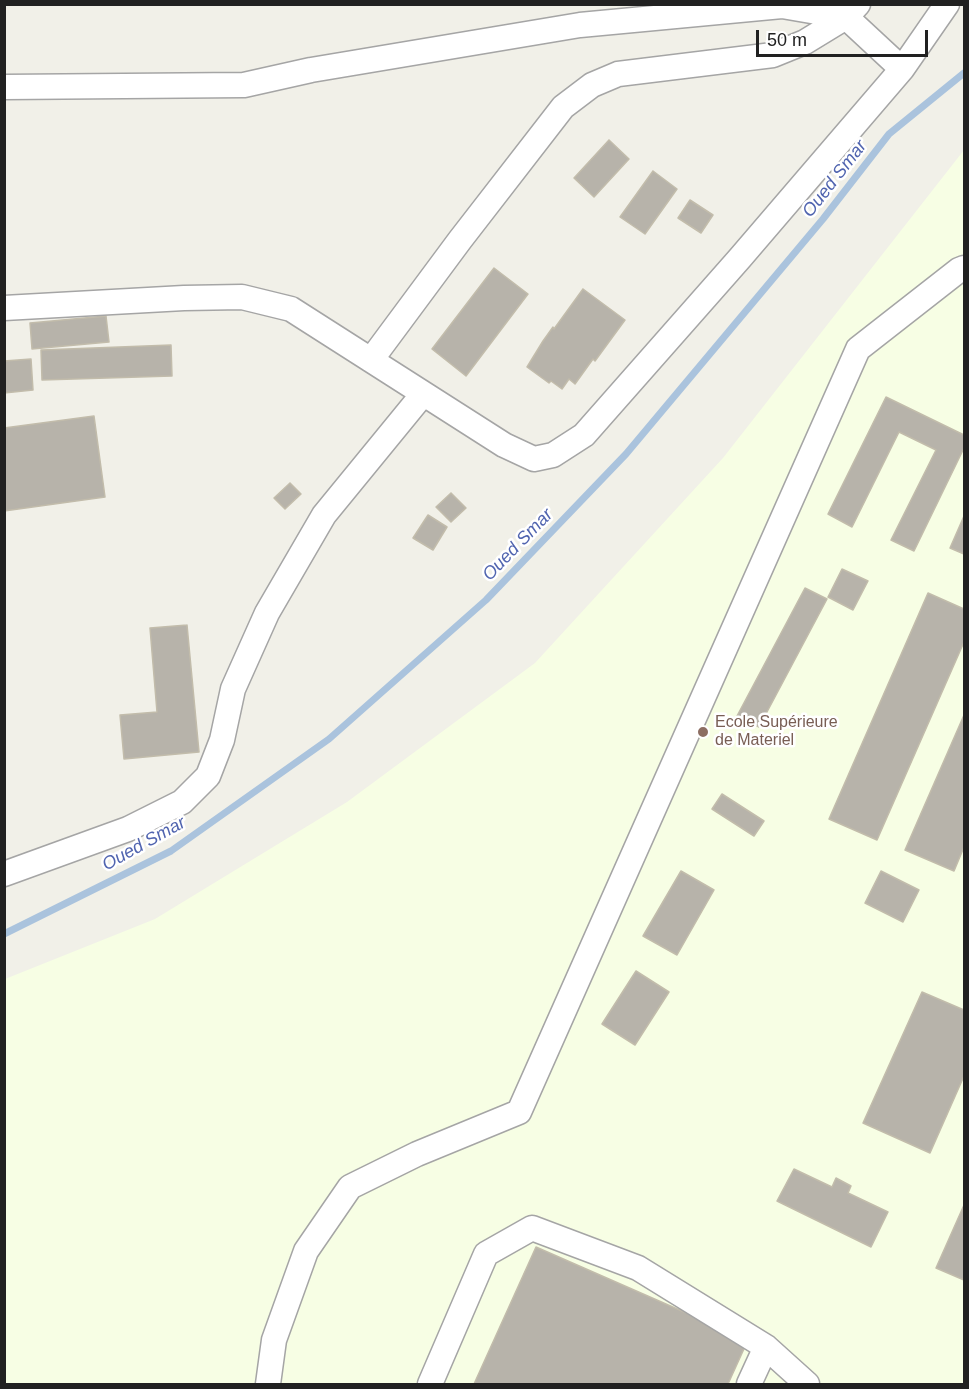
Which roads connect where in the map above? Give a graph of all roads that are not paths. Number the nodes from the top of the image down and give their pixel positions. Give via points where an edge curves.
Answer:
1 (947, 4) edge
2 (726, 8) edge
3 (852, 11) edge
4 (902, 69) junction
5 (4, 87) edge
6 (964, 268) edge
7 (4, 308) edge
8 (371, 360) junction
9 (423, 394) junction
10 (4, 874) edge
11 (766, 1347) junction
12 (268, 1384) edge
13 (430, 1384) edge
14 (749, 1384) edge
15 (807, 1384) edge

1 - 4 lane
2 - 3 lane via 783,6
2 - 5 lane via 580,25 244,85
3 - 4 lane
3 - 8 lane via 805,42 773,55 618,74 592,85 563,107
4 - 9 lane via 584,435 553,455 534,459 504,446
6 - 12 lane via 858,349 519,1112 350,1186 306,1251 274,1340
7 - 8 lane via 242,297 291,309
8 - 9 lane
9 - 10 lane via 324,515 267,614 234,689 222,740 208,776 182,801 129,829
11 - 13 lane via 638,1268 532,1228 486,1254
11 - 14 lane
11 - 15 lane

